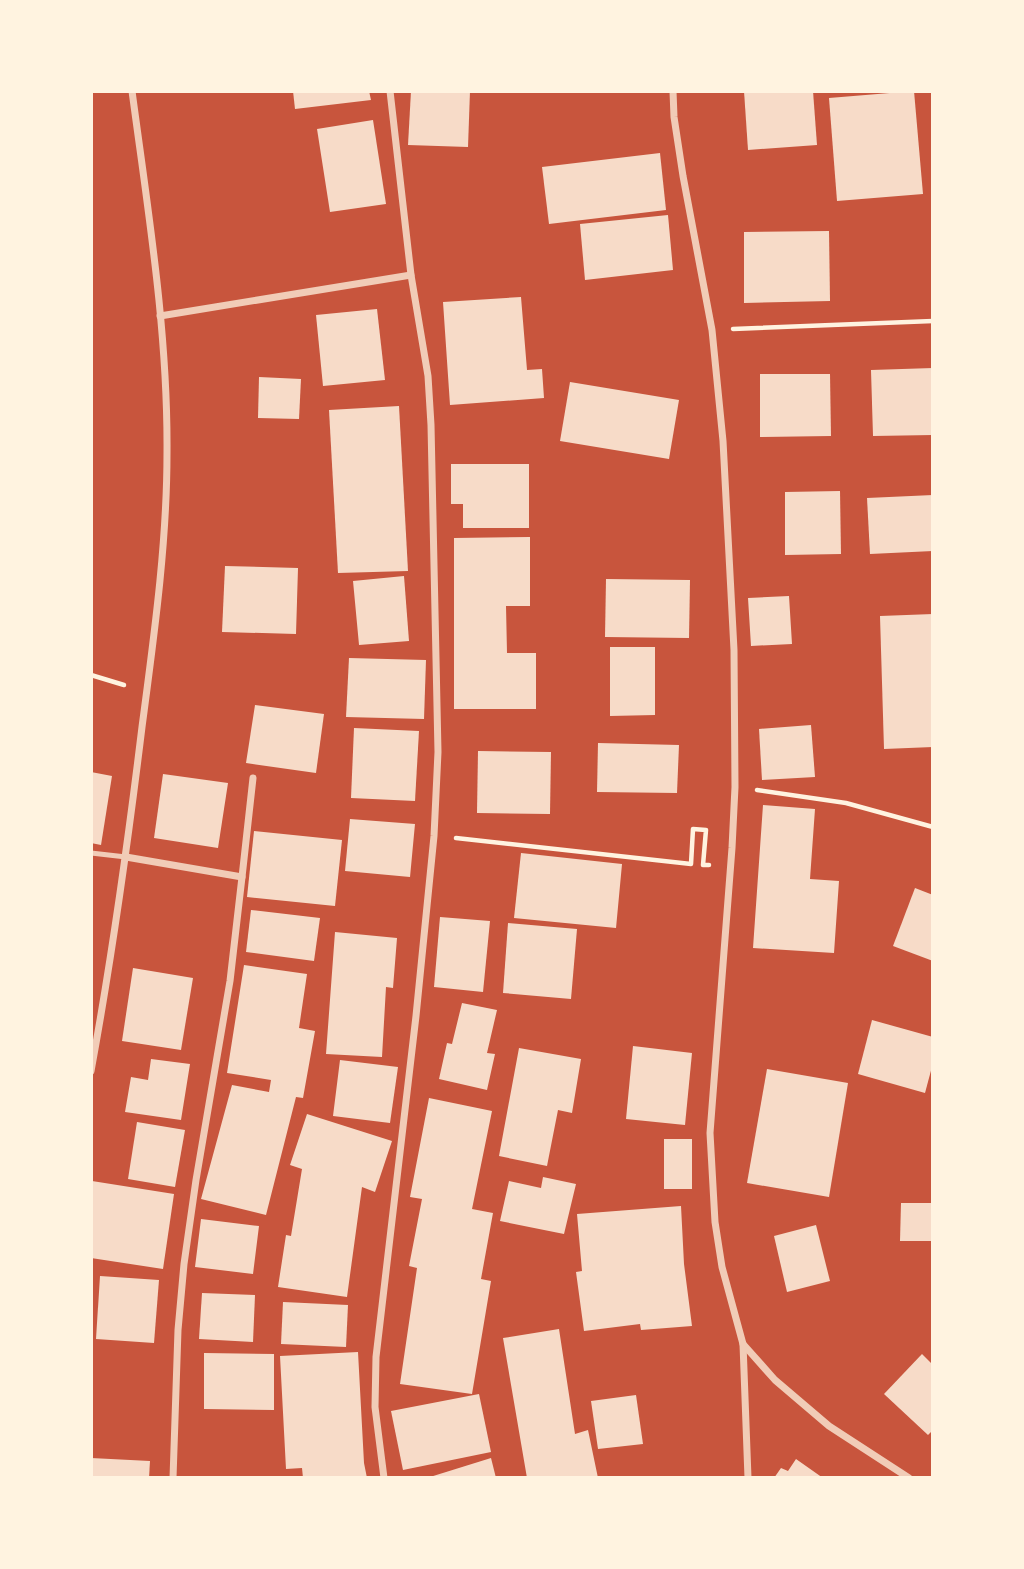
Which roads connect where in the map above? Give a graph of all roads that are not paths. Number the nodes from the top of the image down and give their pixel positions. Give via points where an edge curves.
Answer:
1 (132, 91) edge
2 (390, 91) edge
3 (673, 91) edge
4 (411, 275) junction
5 (160, 316) junction
6 (253, 778) dead end
7 (91, 853) edge
8 (126, 857) junction
9 (242, 877) junction
10 (91, 1071) edge
11 (743, 1344) junction
12 (173, 1478) edge
13 (384, 1478) edge
14 (748, 1478) edge
15 (909, 1478) edge

1 - 5 street
2 - 4 street
3 - 11 street via 683,176 712,330 730,543 735,787 710,1133 722,1267
4 - 5 street
4 - 13 street via 428,376 431,425 438,752 416,1016 376,1357 375,1406
5 - 8 street via 166,389 164,517
6 - 9 street
7 - 8 lane
8 - 9 street
8 - 10 street
9 - 12 street via 230,981 184,1264
11 - 14 street
11 - 15 street via 775,1380 829,1426

